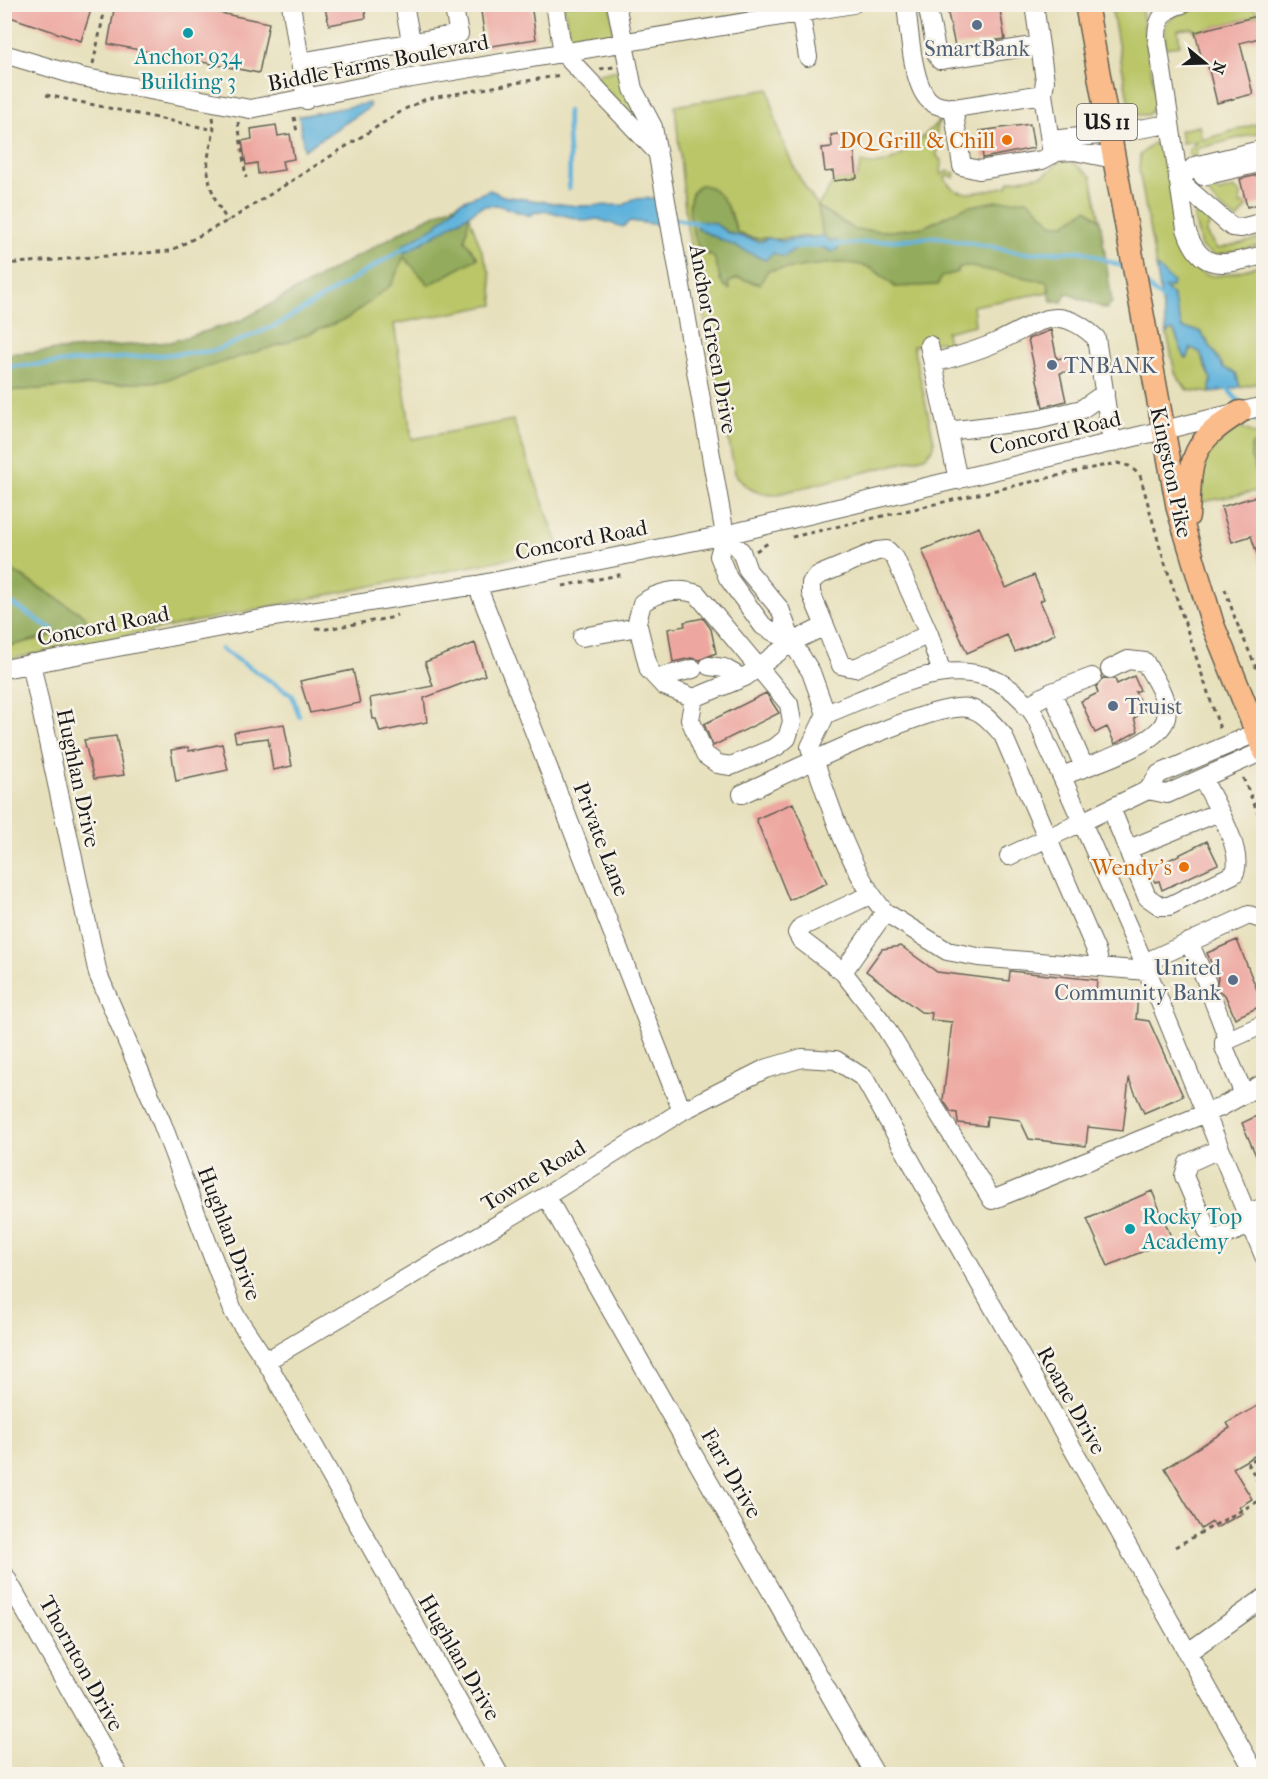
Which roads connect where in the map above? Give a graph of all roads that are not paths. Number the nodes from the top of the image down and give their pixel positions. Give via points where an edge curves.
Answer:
1 (291, 4) edge
2 (404, 4) edge
3 (453, 4) edge
4 (555, 4) edge
5 (616, 4) edge
6 (852, 4) edge
7 (906, 4) edge
8 (927, 4) edge
9 (1034, 4) edge
10 (1086, 4) edge
11 (1183, 4) edge
12 (799, 8) edge
13 (1156, 11) edge
14 (411, 41) junction
15 (622, 43) junction
16 (1040, 45) junction
17 (563, 53) junction
18 (4, 54) edge
19 (808, 57) dead end
20 (300, 62) junction
21 (1042, 94) junction
22 (300, 106) junction
23 (953, 107) junction
24 (1169, 124) junction
25 (1109, 134) junction
26 (1051, 147) junction
27 (1263, 149) edge
28 (657, 152) junction
29 (1113, 159) junction
30 (1263, 162) edge
31 (1178, 180) junction
32 (1263, 222) edge
33 (1263, 255) edge
34 (1105, 393) junction
35 (1263, 406) edge
36 (1236, 414) junction
37 (948, 431) junction
38 (1163, 431) junction
39 (1112, 443) junction
40 (958, 480) junction
41 (725, 535) junction
42 (1186, 542) junction
43 (477, 585) junction
44 (825, 626) junction
45 (638, 627) junction
46 (929, 634) junction
47 (582, 637) dead end
48 (792, 642) junction
49 (31, 663) junction
50 (758, 668) junction
51 (4, 669) edge
52 (1110, 669) dead end
53 (942, 673) junction
54 (1092, 677) dead end
55 (657, 678) junction
56 (742, 678) junction
57 (1052, 692) junction
58 (694, 698) junction
59 (1026, 706) junction
60 (826, 714) junction
61 (1261, 745) edge
62 (815, 760) junction
63 (1084, 767) junction
64 (1062, 776) junction
65 (1203, 779) junction
66 (1148, 790) junction
67 (742, 794) dead end
68 (1111, 808) junction
69 (1219, 812) junction
70 (1082, 822) junction
71 (1048, 838) junction
72 (1128, 849) junction
73 (1009, 856) dead end
74 (870, 895) junction
75 (1147, 897) junction
76 (1119, 906) junction
77 (885, 912) junction
78 (1263, 920) edge
79 (1189, 942) junction
80 (1100, 967) junction
81 (1145, 967) junction
82 (843, 972) junction
83 (1207, 983) dead end
84 (1213, 1000) dead end
85 (1263, 1024) edge
86 (1228, 1039) junction
87 (836, 1060) joint
88 (1263, 1083) edge
89 (1244, 1094) junction
90 (682, 1111) junction
91 (1204, 1114) junction
92 (1219, 1149) junction
93 (546, 1196) junction
94 (1263, 1207) edge
95 (1248, 1220) junction
96 (1263, 1256) edge
97 (266, 1361) junction
98 (4, 1574) edge
99 (1263, 1598) edge
100 (1187, 1653) junction
101 (118, 1774) edge
102 (499, 1774) edge
103 (875, 1774) edge
104 (1256, 1774) edge

1 - 20 street
2 - 14 street
3 - 14 street via 459,34
4 - 17 street
5 - 15 street, Anchor Green Drive
6 - 12 street, Biddle Farms Boulevard
7 - 23 street via 923,93 936,105
8 - 16 street via 940,60
9 - 16 street
10 - 25 main road, Kingston Pike / US 11
11 - 13 street
12 - 15 street, Biddle Farms Boulevard
12 - 19 street
13 - 24 street
14 - 20 street
15 - 17 street, Biddle Farms Boulevard
15 - 28 street, Anchor Green Drive via 633,89 652,127
16 - 21 street via 1045,81
17 - 22 street, Biddle Farms Boulevard via 369,85
17 - 28 street
18 - 22 street, Biddle Farms Boulevard via 81,77 243,110
20 - 22 street
21 - 23 street
21 - 26 street
23 - 26 street via 962,166 979,170 1042,160
24 - 25 street
24 - 31 street
25 - 26 street
25 - 29 main road, Kingston Pike / US 11
26 - 29 street
27 - 31 street via 1195,166
28 - 41 street, Anchor Green Drive
29 - 38 main road, Kingston Pike / US 11
30 - 31 street
31 - 32 street via 1232,227
31 - 33 street via 1186,229 1198,254 1217,264
34 - 37 street via 1082,409 1037,420
34 - 37 street via 1096,338 1086,329 1058,317 1045,318 968,353 931,354
34 - 39 street
35 - 36 street, Concord Road
36 - 38 street, Concord Road
36 - 42 main road via 1205,437 1196,451
37 - 40 street
38 - 39 street, Concord Road
38 - 42 main road, Kingston Pike / US 11
39 - 40 street, Concord Road
40 - 41 street, Concord Road
41 - 43 street, Concord Road
41 - 48 street via 741,551 748,571 780,609
42 - 61 main road, Kingston Pike / US 11 via 1213,625
43 - 49 street, Concord Road via 267,618
43 - 90 street, Private Lane
44 - 46 street via 841,665 847,668 855,668
44 - 46 street via 811,593 811,583 817,576 887,550 895,558
44 - 48 street
45 - 47 street
45 - 50 street via 642,603 656,594 687,590 697,594
45 - 55 street via 649,670
46 - 53 street
48 - 50 street
48 - 60 street via 811,672
49 - 51 street, Concord Road
49 - 97 street, Hughlan Drive via 98,974 162,1123 234,1313
50 - 56 street
50 - 58 street via 789,704 792,722 787,738 777,747 731,766 718,764 705,755 690,719
52 - 63 street via 1128,660 1145,662 1165,702 1166,718 1160,731 1145,741
53 - 59 street via 963,670 991,678
53 - 60 street via 928,674
54 - 57 street
55 - 56 street via 701,668 724,668
55 - 58 street via 664,686
56 - 58 street
57 - 59 street
57 - 63 street
59 - 64 street
60 - 62 street via 810,747
61 - 65 street
61 - 66 street via 1228,746 1159,774
62 - 67 street
62 - 71 street via 898,725 945,709 967,708 984,715 1004,735
62 - 74 street
63 - 64 street
64 - 70 street
65 - 66 street via 1167,794
65 - 69 street
66 - 68 street
68 - 70 street
68 - 72 street
69 - 72 street
69 - 75 street via 1236,850 1238,866 1234,874 1169,906 1160,906
70 - 71 street
70 - 76 street
71 - 73 street
71 - 80 street
72 - 75 street
74 - 77 street
74 - 82 street via 801,927 797,933
75 - 76 street
76 - 81 street
77 - 80 street via 947,951
77 - 82 street
78 - 79 street via 1249,915
79 - 81 street
79 - 83 street
80 - 81 street
81 - 91 street
82 - 91 street via 882,1022 992,1200
84 - 86 street
85 - 86 street
86 - 89 street via 1224,1047
87 - 90 street, Towne Road via 802,1058 765,1069
87 - 100 street, Roane Drive via 864,1078
88 - 89 street
89 - 91 street
90 - 93 street, Towne Road
91 - 92 street
92 - 95 street
92 - 95 street via 1188,1163 1185,1176 1213,1238
93 - 97 street, Towne Road
93 - 103 street, Farr Drive
94 - 95 street
95 - 96 street
97 - 102 street, Hughlan Drive
98 - 101 street, Thornton Drive
99 - 100 street
100 - 104 street, Roane Drive

